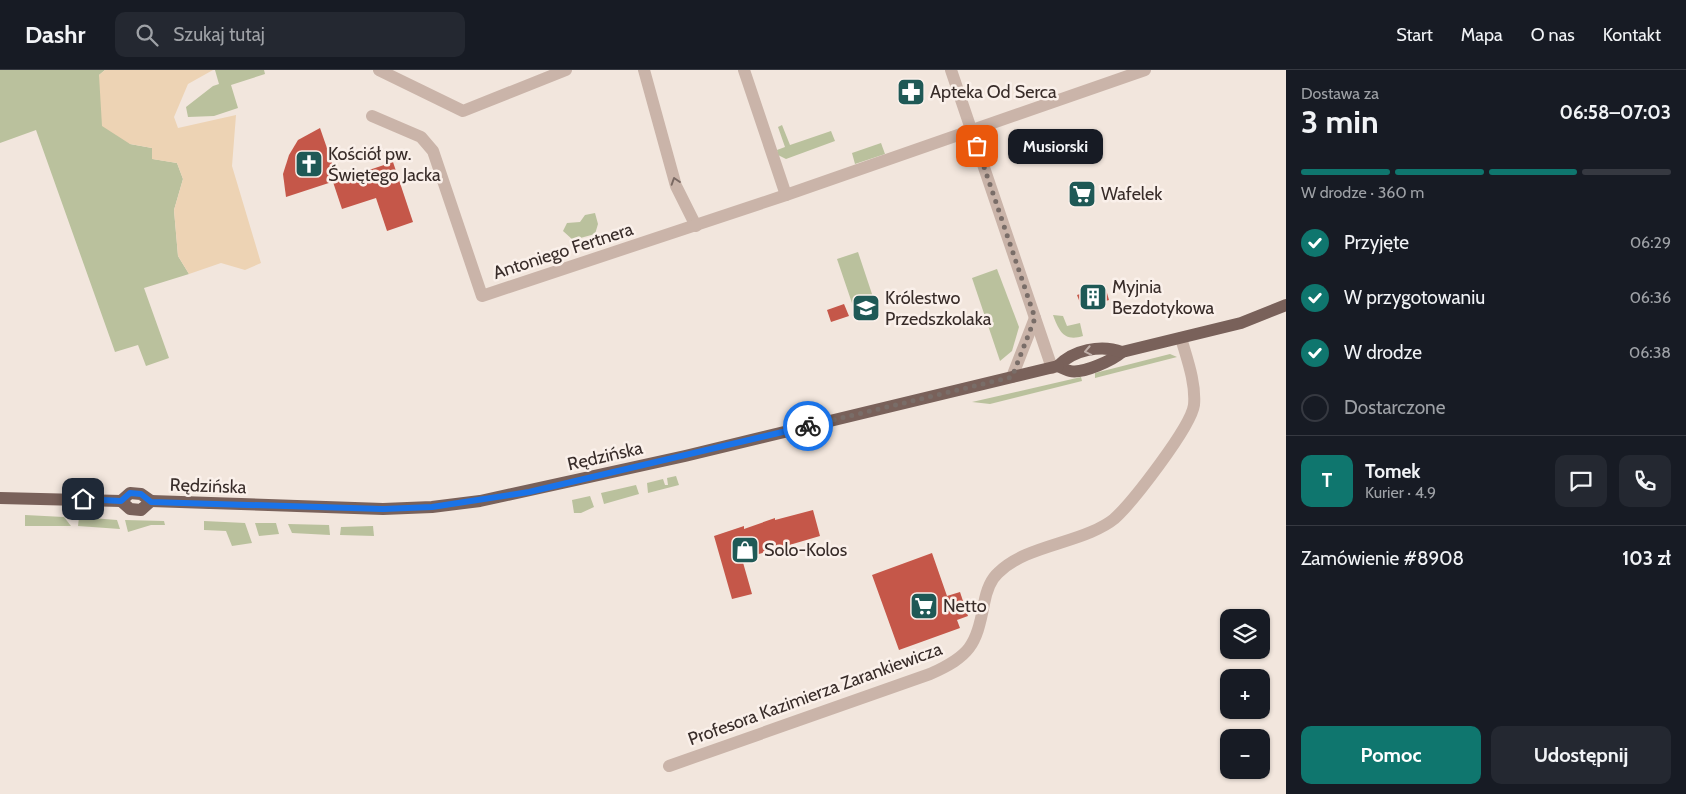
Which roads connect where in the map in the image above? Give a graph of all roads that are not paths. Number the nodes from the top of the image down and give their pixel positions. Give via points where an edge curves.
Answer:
1 (378, 70) edge
2 (566, 70) edge
3 (644, 70) edge
4 (744, 70) edge
5 (951, 70) edge
6 (1145, 70) edge
7 (544, 73) edge
8 (372, 116) dead end
9 (972, 130) junction
10 (786, 195) junction
11 (696, 226) junction
12 (1286, 305) edge
13 (1035, 318) junction
14 (1181, 338) junction
15 (1055, 367) junction
16 (1012, 377) junction
17 (0, 498) edge
18 (669, 766) dead end

1 - 7 street via 463,111
2 - 7 street
11 -> 3 street via 676,186
4 - 10 street
5 - 9 street
6 - 9 street, Antoniego Fertnera
8 - 11 street, Antoniego Fertnera via 421,138 433,151 482,296
9 - 10 street, Antoniego Fertnera
9 - 13 street
10 - 11 street, Antoniego Fertnera
12 - 14 main road via 1241,323
13 - 15 street
13 - 16 street
14 - 15 main road via 1122,352 1109,347 1068,355
14 - 18 street, Profesora Kazimierza Zarankiewicza via 1194,392 1194,407 1181,433 1113,520 1015,560 996,575 989,586 976,636 965,655 930,674
15 - 16 main road, Rędzińska
16 - 17 main road, Rędzińska via 690,454 480,501 432,507 383,509 151,502 142,510 130,509 121,501

